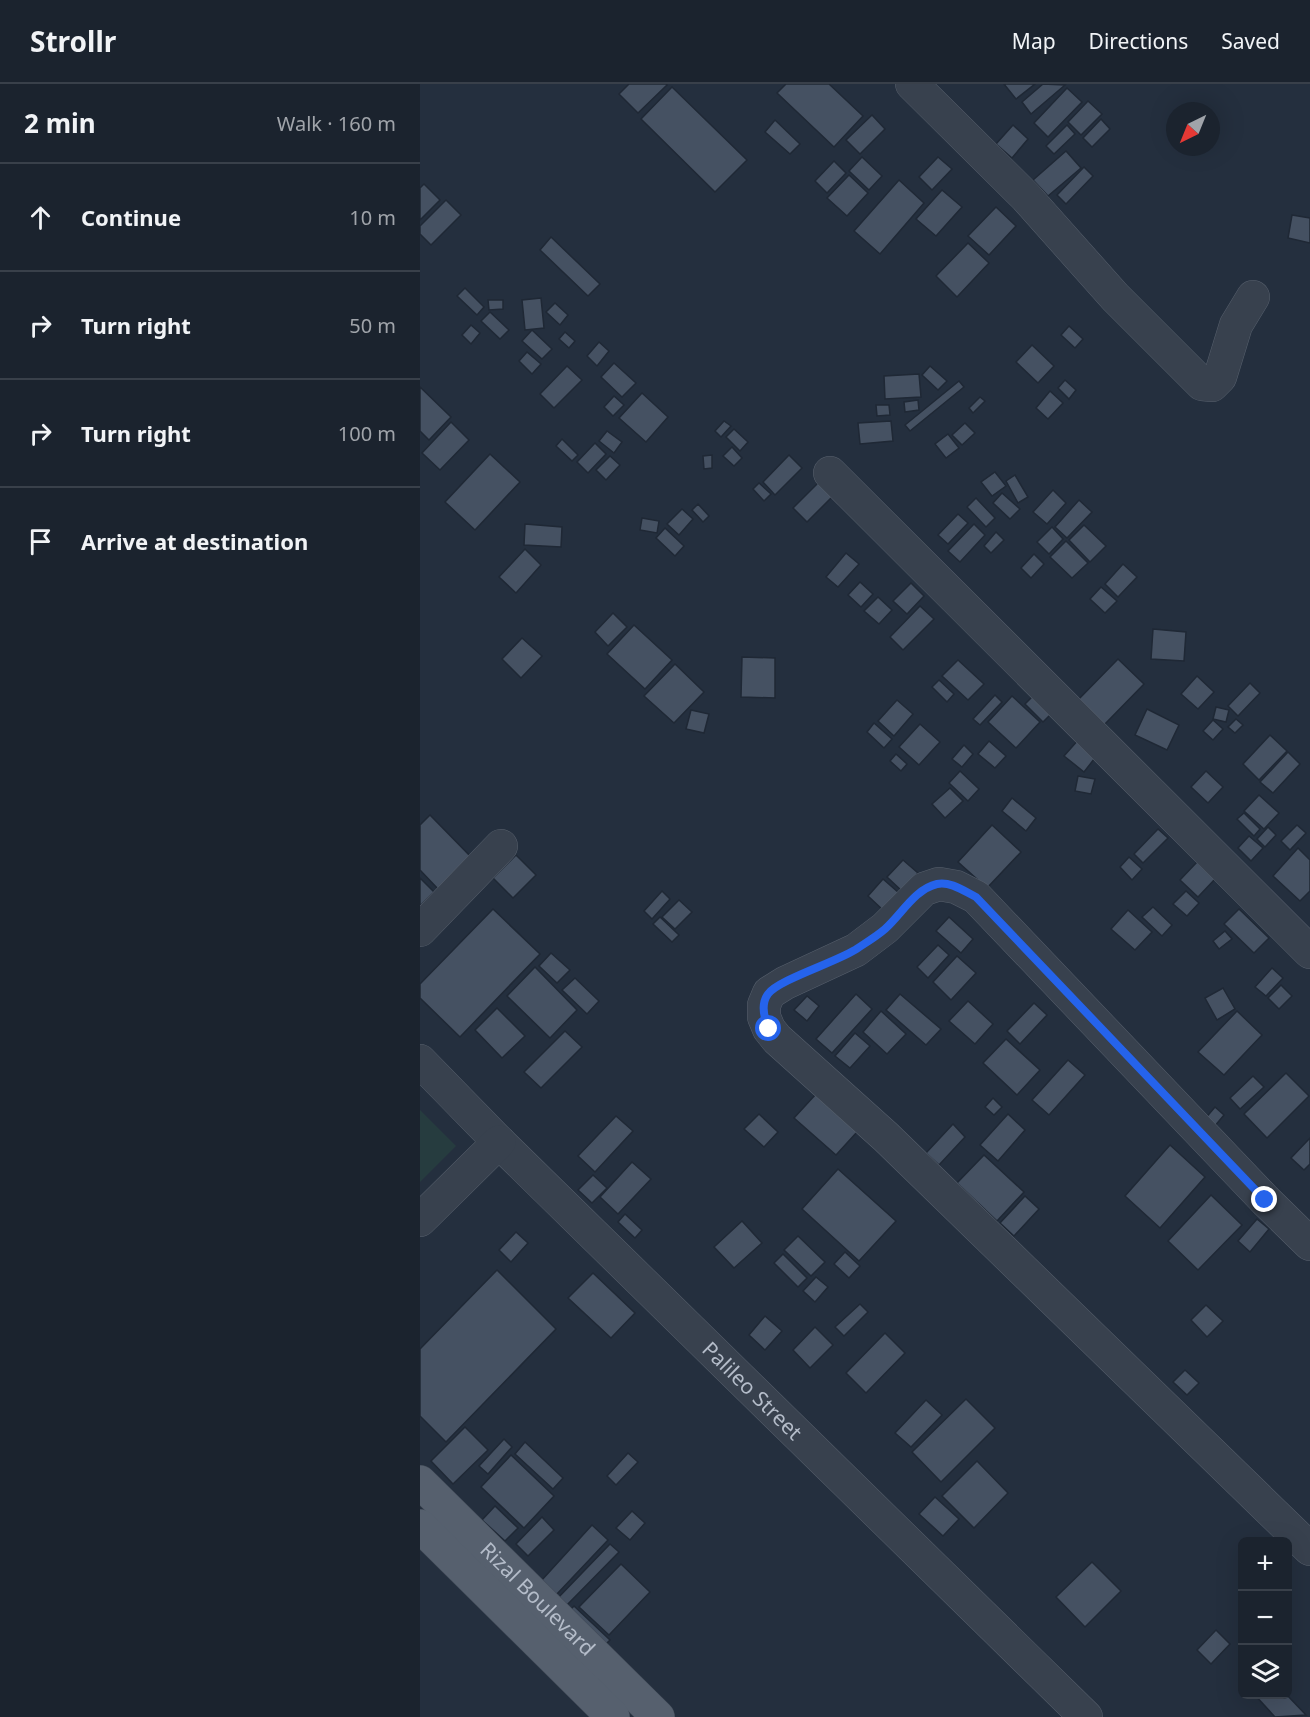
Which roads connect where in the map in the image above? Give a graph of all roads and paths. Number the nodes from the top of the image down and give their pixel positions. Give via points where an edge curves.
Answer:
1 (912, 84) edge
2 (1253, 297) dead end
3 (830, 473) dead end
4 (501, 846) dead end
5 (420, 930) edge
6 (1310, 952) edge
7 (420, 1061) edge
8 (499, 1142) junction
9 (420, 1220) edge
10 (1310, 1244) edge
11 (420, 1482) edge
12 (420, 1526) edge
13 (1310, 1549) edge
14 (613, 1717) edge
15 (658, 1717) edge
16 (1086, 1717) edge

1 - 2 street via 1026,197 1115,297 1202,384 1212,385 1220,377 1236,325
3 - 6 street
4 - 5 street
7 - 8 street, Palileo Street
8 - 9 street
8 - 16 street, Palileo Street
10 - 13 street via 976,897 956,887 939,884 924,889 856,950 768,993 764,1017 777,1039 886,1137
11 - 15 main road, Rizal Boulevard
12 - 14 main road, Rizal Boulevard

